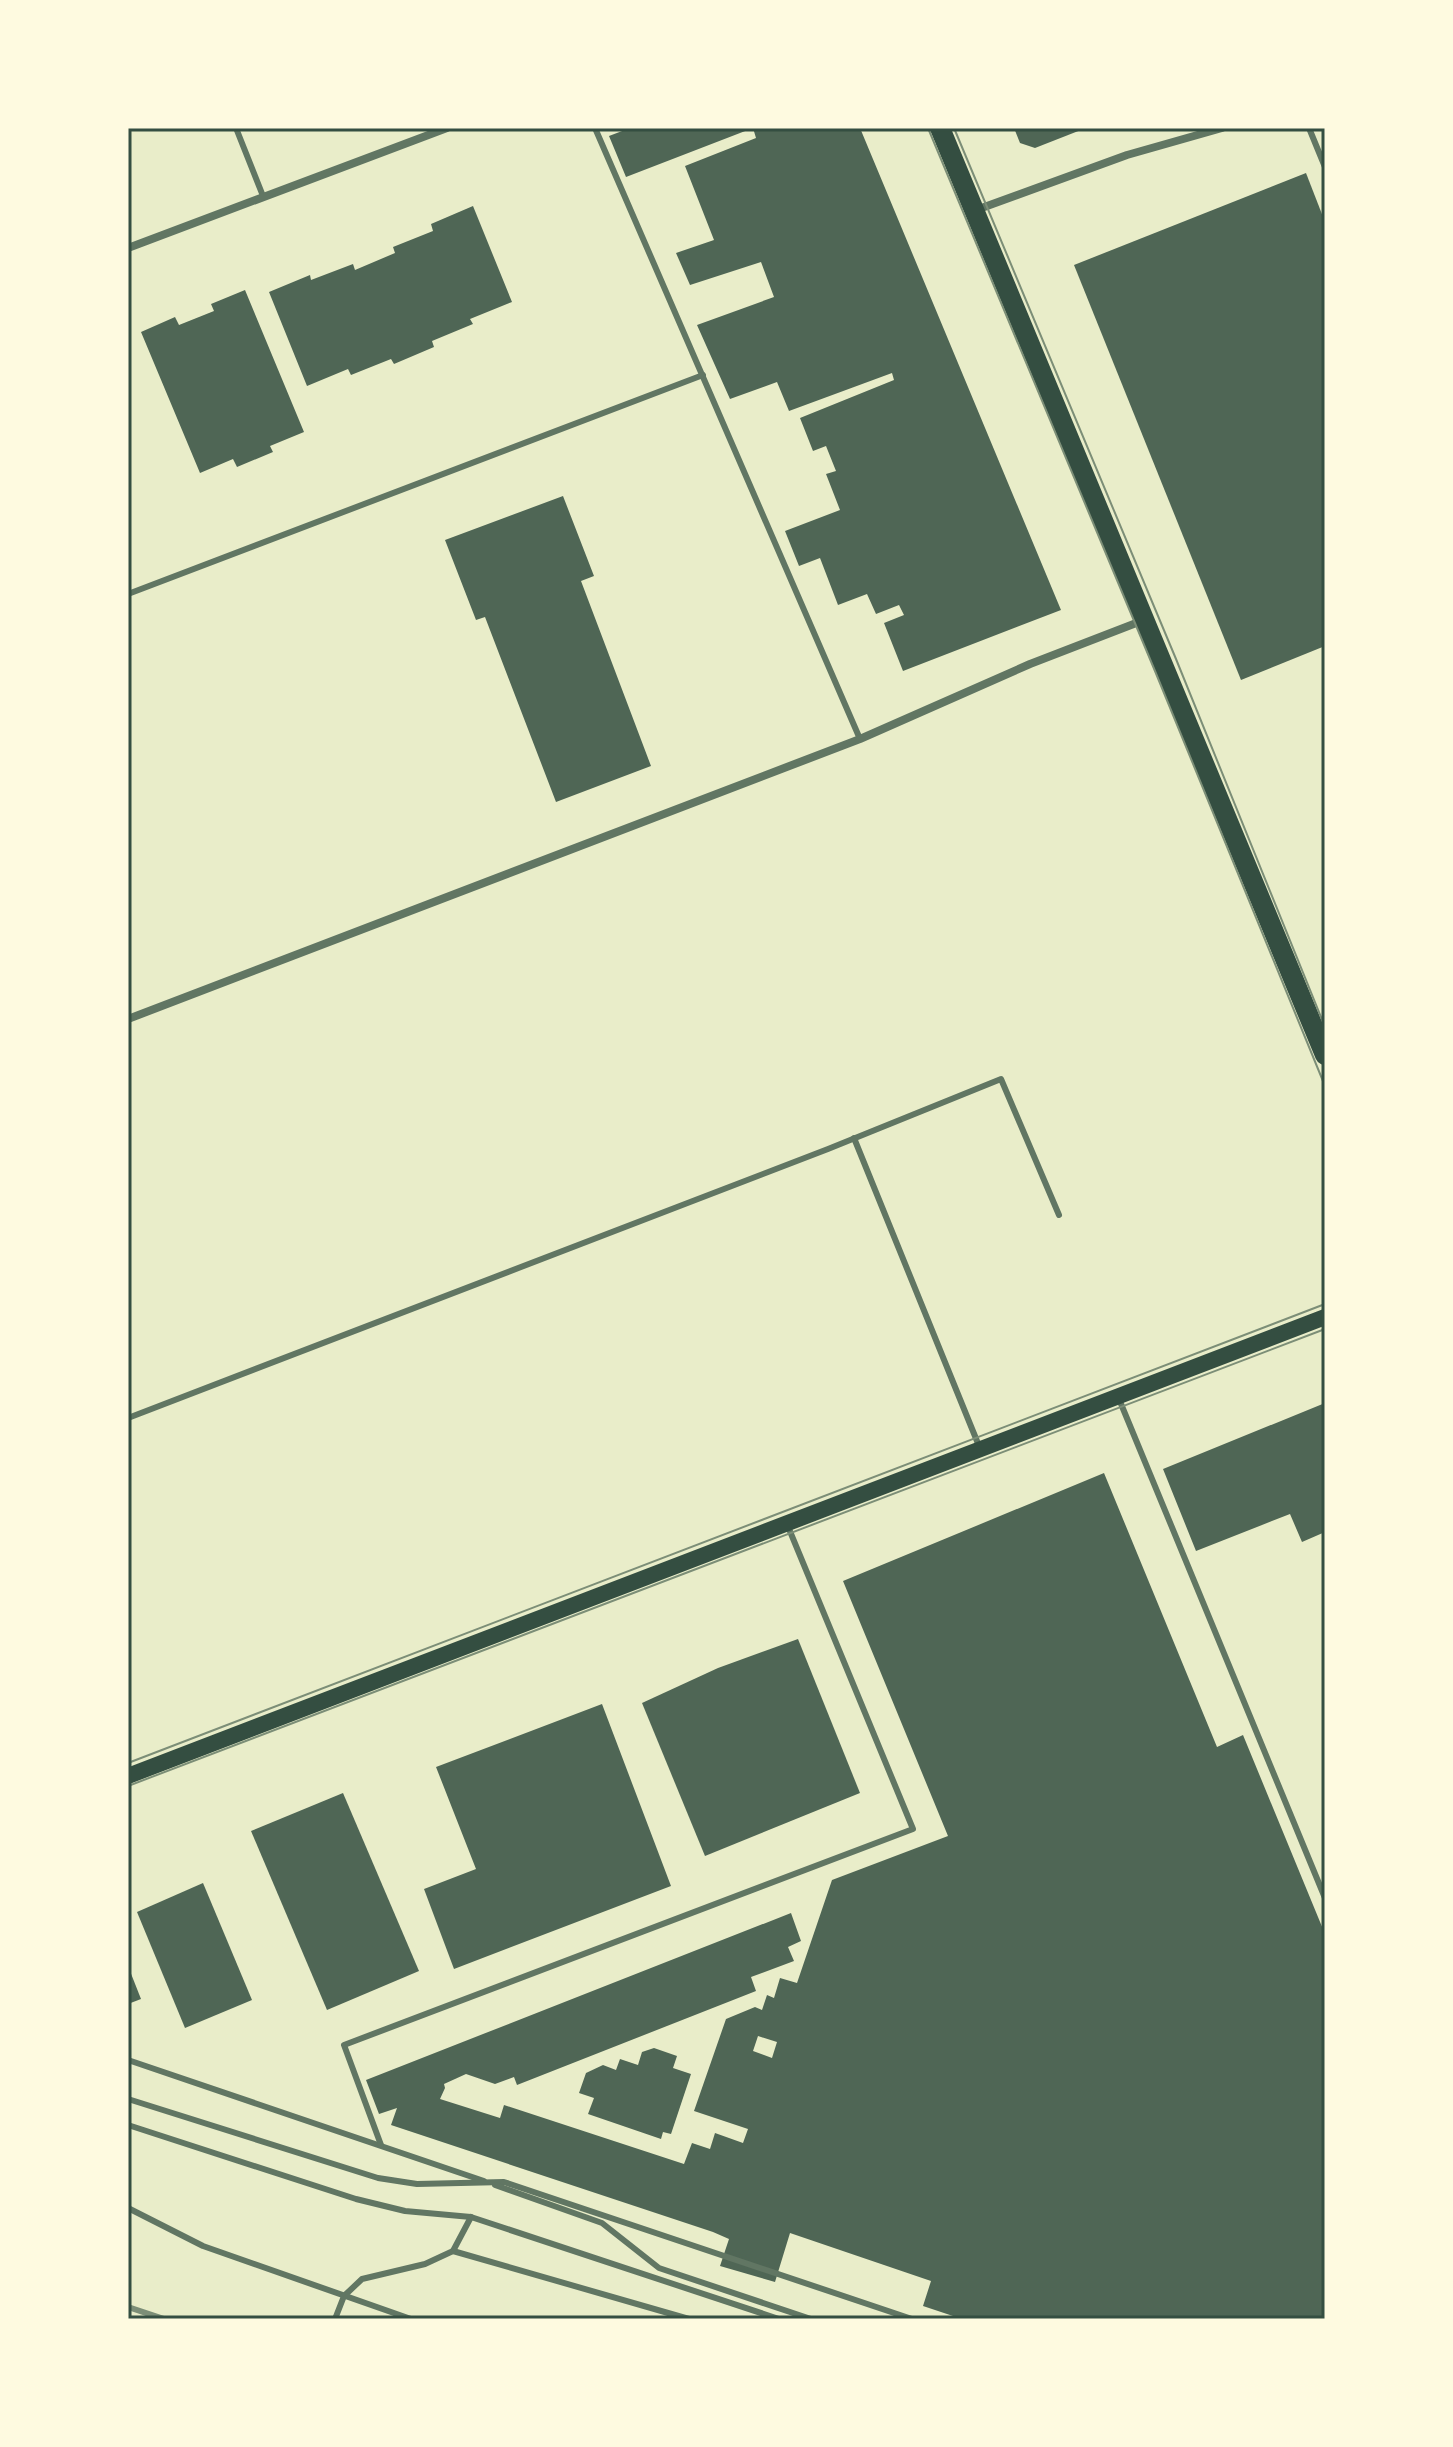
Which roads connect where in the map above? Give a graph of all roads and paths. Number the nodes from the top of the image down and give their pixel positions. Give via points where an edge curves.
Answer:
1 (236, 128) edge
2 (447, 128) edge
3 (595, 128) edge
4 (940, 128) edge
5 (1222, 128) edge
6 (1309, 128) edge
7 (1325, 167) edge
8 (263, 196) junction
9 (975, 210) junction
10 (128, 248) edge
11 (703, 375) junction
12 (128, 594) edge
13 (1144, 620) junction
14 (860, 739) junction
15 (128, 1019) edge
16 (1325, 1055) edge
17 (854, 1138) junction
18 (1059, 1215) dead end
19 (1325, 1317) edge
20 (1118, 1396) junction
21 (128, 1418) edge
22 (981, 1449) junction
23 (787, 1524) junction
24 (128, 1776) edge
25 (1325, 1898) edge
26 (128, 2060) edge
27 (128, 2099) edge
28 (128, 2125) edge
29 (381, 2145) junction
30 (128, 2208) edge
31 (471, 2217) junction
32 (453, 2251) junction
33 (344, 2296) junction
34 (335, 2319) edge
35 (411, 2319) edge
36 (689, 2319) edge
37 (779, 2319) edge
38 (811, 2319) edge
39 (912, 2319) edge

1 - 8 lane
2 - 8 street
3 - 11 lane
4 - 9 main road
5 - 9 street via 1127,155
6 - 7 lane
8 - 10 street
9 - 13 main road
11 - 12 lane
11 - 14 lane
13 - 14 street
13 - 16 main road
14 - 15 street
17 - 18 lane via 1001,1079
17 - 21 lane
17 - 22 lane
19 - 20 main road
20 - 22 main road
20 - 25 lane
22 - 23 main road
23 - 24 main road
23 - 29 lane via 913,1829 344,2045
26 - 29 lane
27 - 39 lane via 378,2178 417,2184 504,2182
28 - 31 lane via 356,2199 405,2211
29 - 38 lane via 602,2223 659,2268
30 - 33 lane via 203,2246
31 - 32 lane
31 - 37 lane
32 - 33 lane via 425,2264 362,2279
32 - 36 lane
33 - 34 lane
33 - 35 lane

